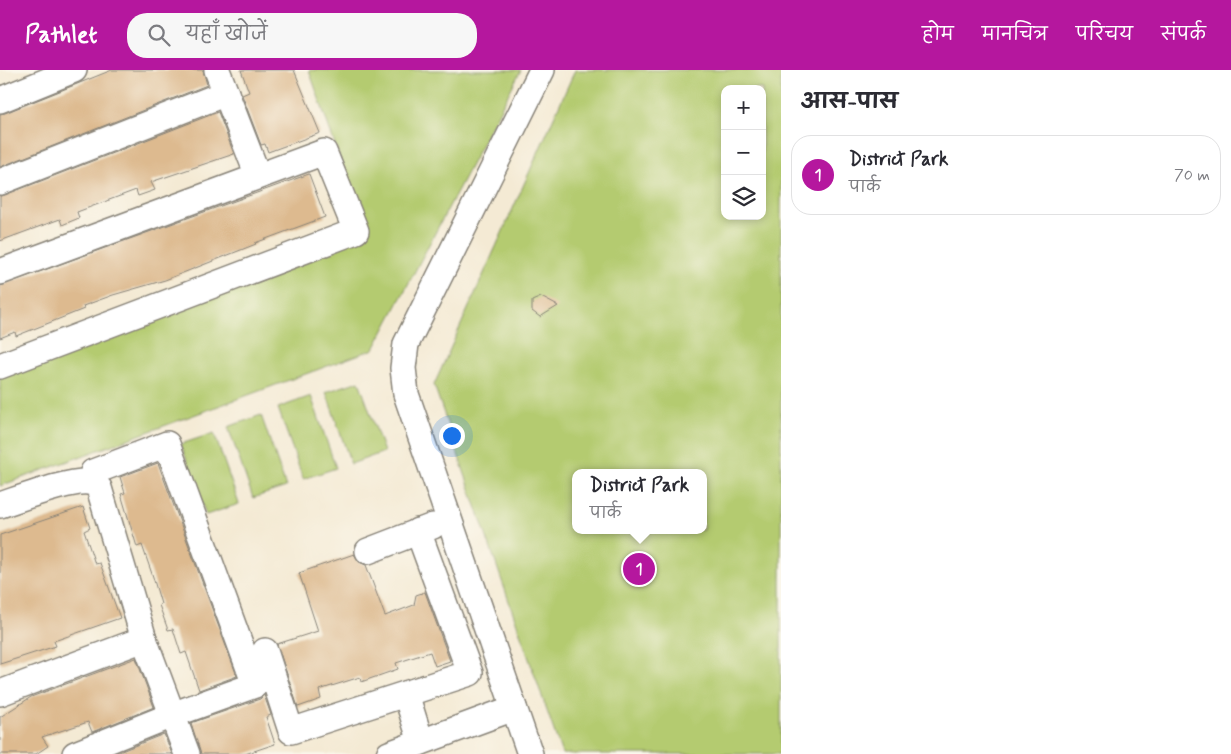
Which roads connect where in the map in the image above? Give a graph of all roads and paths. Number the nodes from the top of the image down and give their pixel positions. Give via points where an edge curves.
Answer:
1 (74, 70) edge
2 (217, 70) edge
3 (542, 70) edge
4 (226, 93) junction
5 (0, 100) edge
6 (258, 176) junction
7 (0, 182) edge
8 (0, 272) edge
9 (0, 366) edge
10 (93, 472) dead end
11 (0, 505) edge
12 (449, 519) junction
13 (418, 532) junction
14 (368, 551) dead end
15 (144, 639) junction
16 (265, 651) dead end
17 (0, 693) edge
18 (406, 694) junction
19 (514, 708) junction
20 (172, 715) junction
21 (421, 742) junction
22 (75, 754) edge
23 (187, 754) edge
24 (389, 754) edge
25 (530, 754) edge

1 - 5 street
2 - 4 street
3 - 12 street via 406,344 403,368 406,394
4 - 6 street
4 - 7 street
6 - 8 street
6 - 9 street via 324,152 356,231
10 - 20 street via 167,444 255,685
11 - 15 street via 59,486 85,482 99,488
12 - 13 street
12 - 19 street
13 - 14 street
13 - 18 street via 470,673
15 - 17 street
15 - 20 street
16 - 18 street via 291,731
18 - 21 street
19 - 21 street
19 - 25 street
20 - 22 street
20 - 23 street
21 - 24 street

